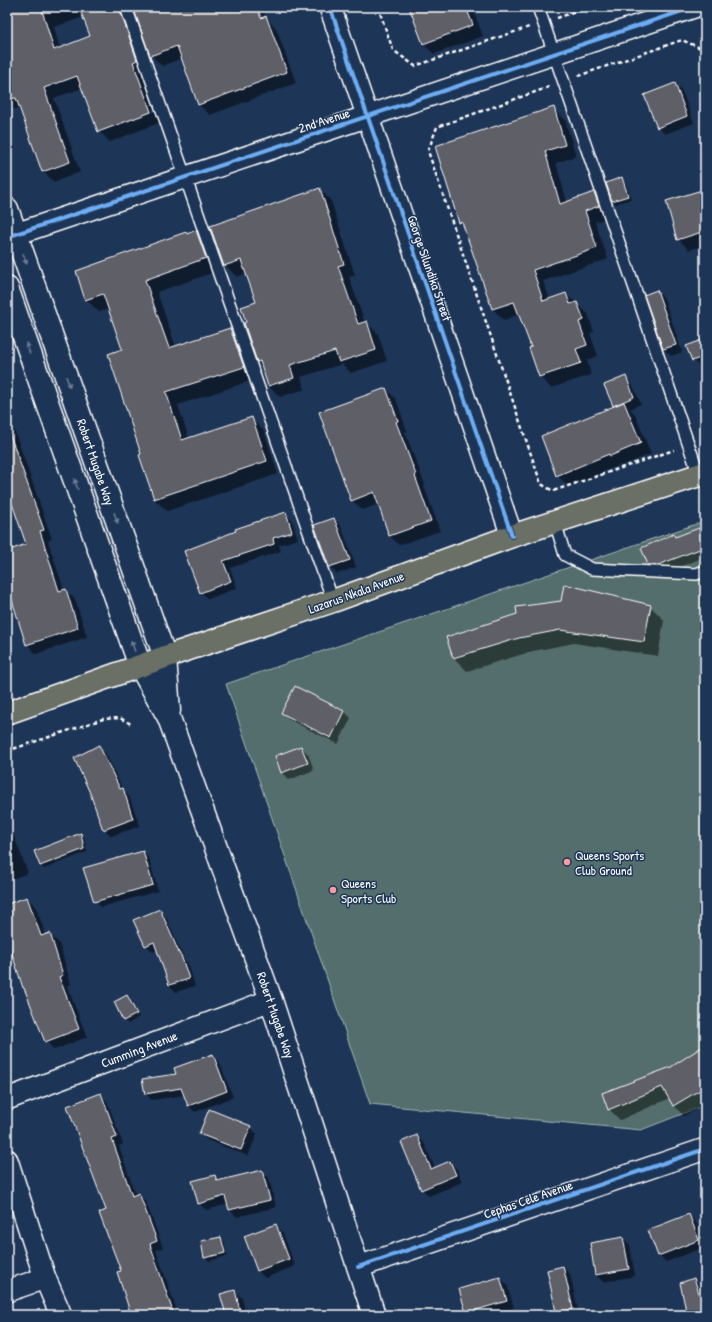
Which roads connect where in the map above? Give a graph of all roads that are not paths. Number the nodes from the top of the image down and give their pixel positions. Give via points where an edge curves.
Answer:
1 (126, 7) edge
2 (330, 7) edge
3 (538, 7) edge
4 (694, 7) edge
5 (554, 54) junction
6 (367, 117) junction
7 (186, 177) junction
8 (7, 209) edge
9 (11, 236) edge
10 (7, 288) edge
11 (702, 474) edge
12 (555, 522) junction
13 (512, 536) junction
14 (705, 571) edge
15 (333, 601) junction
16 (165, 657) junction
17 (140, 666) junction
18 (7, 713) edge
19 (169, 718) junction
20 (271, 1000) junction
21 (7, 1099) edge
22 (705, 1149) edge
23 (7, 1160) edge
24 (358, 1267) junction
25 (45, 1278) junction
26 (7, 1291) edge
27 (61, 1315) edge
28 (374, 1315) edge

1 - 7 lane
2 - 6 street, George Silundika Street
3 - 5 lane
4 - 5 street, 2nd Avenue
5 - 6 street, 2nd Avenue
5 - 11 lane via 688,446
6 - 7 street, 2nd Avenue
6 - 13 street, George Silundika Street
7 - 9 street, 2nd Avenue
7 - 15 lane
8 - 9 main road, Robert Mugabe Way
9 -> 16 main road, Robert Mugabe Way
17 -> 10 main road, Robert Mugabe Way
11 - 12 highway, Lazarus Nkala Avenue
12 - 13 highway, Lazarus Nkala Avenue
12 - 14 lane via 565,555 592,569 696,574
13 - 15 highway, Lazarus Nkala Avenue
15 - 16 highway, Lazarus Nkala Avenue
16 - 17 highway, Lazarus Nkala Avenue
16 - 19 main road, Robert Mugabe Way
17 - 18 highway, Lazarus Nkala Avenue
17 - 19 main road, Robert Mugabe Way
19 - 20 main road, Robert Mugabe Way
20 - 21 street, Cumming Avenue
20 - 24 main road, Robert Mugabe Way
22 - 24 street, Cephas Cele Avenue
23 - 25 street
24 - 28 main road, Robert Mugabe Way
25 - 26 street
25 - 27 street

